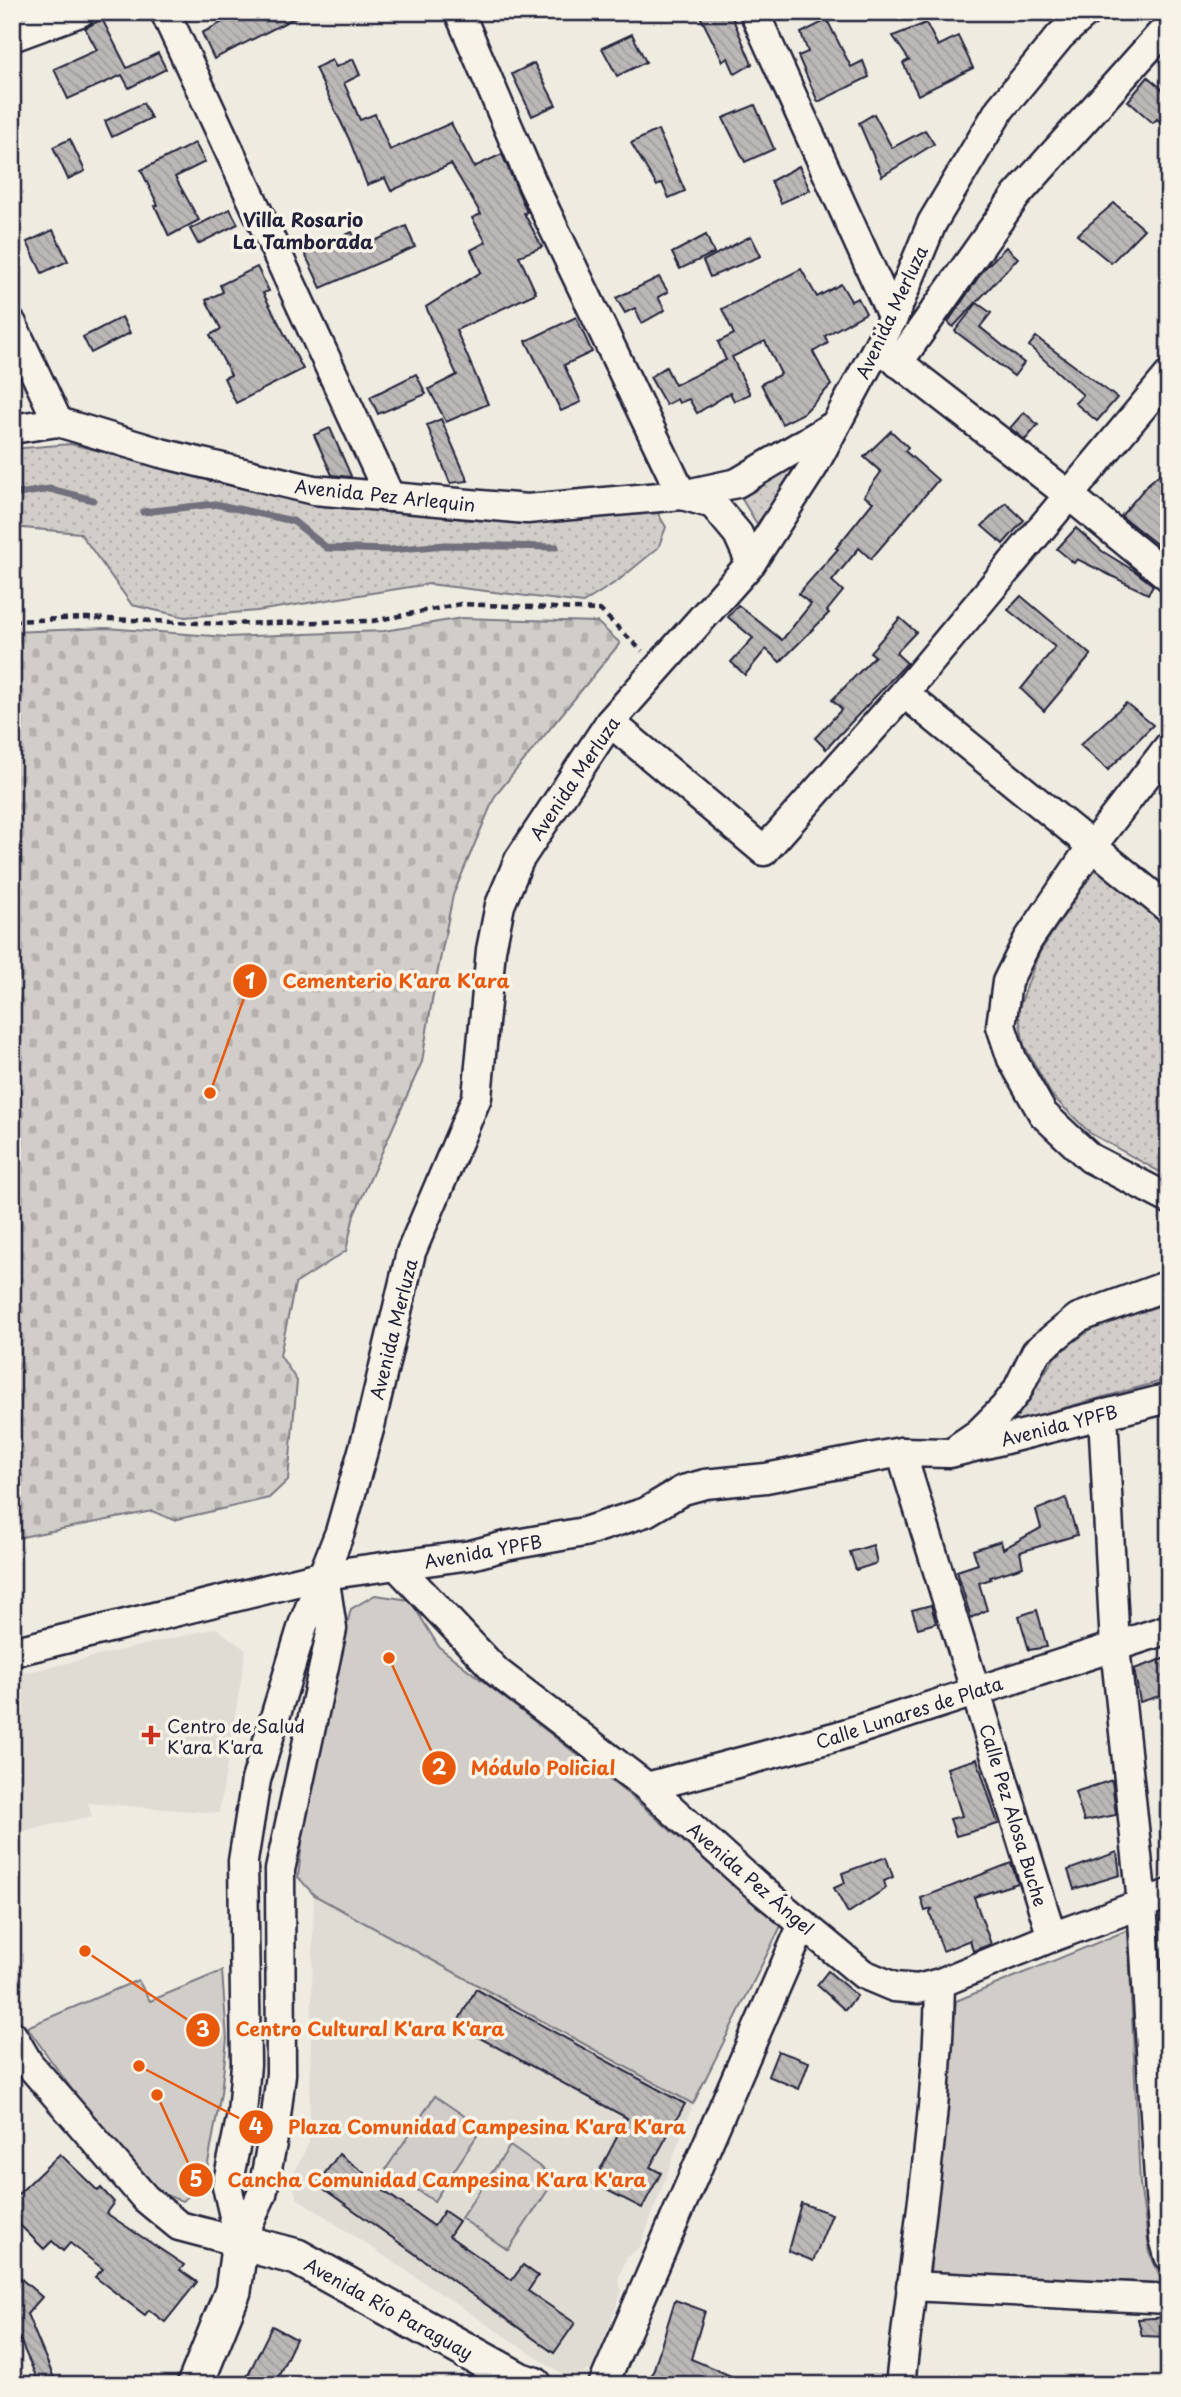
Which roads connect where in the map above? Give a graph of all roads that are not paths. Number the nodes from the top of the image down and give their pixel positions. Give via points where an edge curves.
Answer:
1 (80, 12) edge
2 (165, 12) edge
3 (459, 12) edge
4 (754, 12) edge
5 (1087, 12) edge
6 (1054, 24) edge
7 (1169, 25) edge
8 (12, 37) edge
9 (892, 318) junction
10 (12, 324) edge
11 (887, 355) junction
12 (1169, 375) edge
13 (58, 422) junction
14 (836, 424) junction
15 (12, 429) edge
16 (682, 495) junction
17 (1070, 496) junction
18 (390, 497) junction
19 (751, 563) junction
20 (1169, 577) edge
21 (904, 693) junction
22 (610, 722) junction
23 (1169, 746) edge
24 (1092, 846) junction
25 (1169, 909) edge
26 (1169, 1199) edge
27 (1169, 1285) edge
28 (1169, 1398) edge
29 (1103, 1415) junction
30 (901, 1452) junction
31 (950, 1452) junction
32 (396, 1566) junction
33 (324, 1575) junction
34 (1169, 1629) edge
35 (1115, 1647) junction
36 (12, 1652) edge
37 (976, 1690) junction
38 (647, 1787) junction
39 (1169, 1894) edge
40 (1142, 1903) junction
41 (803, 1924) junction
42 (1052, 1937) junction
43 (940, 1983) junction
44 (12, 2035) edge
45 (240, 2242) junction
46 (1169, 2256) edge
47 (911, 2286) junction
48 (1169, 2299) edge
49 (195, 2385) edge
50 (534, 2385) edge
51 (603, 2385) edge
52 (900, 2385) edge

1 - 8 street
2 - 18 street
3 - 16 street via 533,186
4 - 9 street
5 - 6 street, Avenida Merluza
6 - 9 street, Avenida Merluza via 932,223
7 - 11 street, Avenida Merluza via 1016,195
9 - 11 street, Avenida Merluza
10 - 13 street
11 - 14 street, Avenida Merluza
11 - 17 street
12 - 17 street
13 - 15 street, Avenida Pez Arlequin
13 - 18 street, Avenida Pez Arlequin via 161,453 314,490
14 - 16 street, Avenida Pez Arlequin via 737,483
14 - 19 street, Avenida Merluza
16 - 18 street, Avenida Pez Arlequin via 527,509
16 - 19 street, Avenida Pez Arlequin via 713,504 738,534
17 - 20 street
17 - 21 street
19 - 22 street, Avenida Merluza
21 - 22 street via 764,850
21 - 24 street
22 - 33 street, Avenida Merluza via 519,860 500,905 491,950 477,1097 411,1252 356,1480
23 - 24 street
24 - 25 street
24 - 26 street via 1017,961 1007,982 1001,1027 1012,1059 1043,1114 1090,1158
27 - 31 street, Avenida YPFB via 1077,1318 1036,1352 1017,1391 992,1421
28 - 29 street, Avenida YPFB
29 - 31 street, Avenida YPFB
29 - 35 street
30 - 31 street, Avenida YPFB
30 - 32 street, Avenida YPFB via 766,1478 705,1484 683,1490 646,1512 584,1532
30 - 37 street, Calle Pez Alosa Buche
32 - 33 street, Avenida YPFB
32 - 38 street, Avenida Pez Ángel via 497,1672
33 - 36 street, Avenida YPFB
33 - 45 street, Avenida Merluza via 332,1629 280,1870 281,2074 274,2133 262,2194
33 - 45 street, Avenida Merluza via 303,1625 256,1780 243,1861 246,2064 228,2186
34 - 35 street, Calle Lunares de Plata
35 - 37 street, Calle Lunares de Plata
35 - 40 street
37 - 38 street, Calle Lunares de Plata via 838,1737
37 - 42 street, Calle Pez Alosa Buche
38 - 41 street, Avenida Pez Ángel
39 - 40 street, Avenida Pez Ángel
40 - 42 street, Avenida Pez Ángel
40 - 46 street via 1160,2194
41 - 43 street, Avenida Pez Ángel via 863,1975 894,1987 918,1989
41 - 51 street
42 - 43 street, Avenida Pez Ángel
43 - 47 street via 933,2112
44 - 45 street via 29,2064 145,2198 178,2226
45 - 49 main road via 233,2291
45 - 50 main road, Avenida Río Paraguay via 297,2258
47 - 48 street
47 - 52 street

